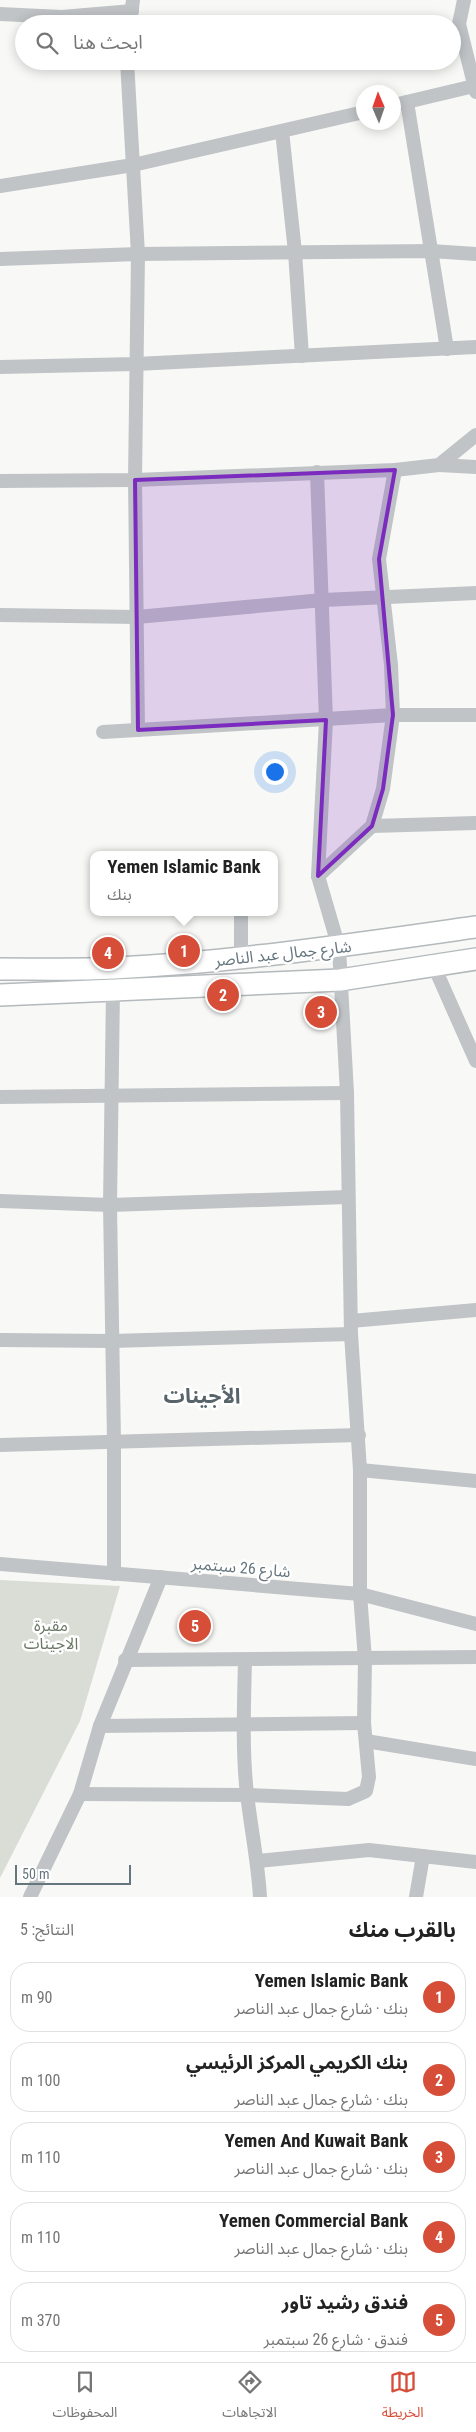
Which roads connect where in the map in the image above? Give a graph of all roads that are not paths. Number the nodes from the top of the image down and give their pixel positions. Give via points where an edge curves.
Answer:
1 (464, 0) edge
2 (132, 11) edge
3 (0, 14) edge
4 (21, 15) edge
5 (85, 15) edge
6 (460, 15) edge
7 (461, 35) edge
8 (128, 70) edge
9 (475, 89) edge
10 (401, 103) edge
11 (401, 108) edge
12 (356, 114) edge
13 (282, 130) junction
14 (133, 165) junction
15 (0, 186) edge
16 (431, 251) junction
17 (295, 252) junction
18 (138, 254) junction
19 (476, 254) edge
20 (0, 259) edge
21 (476, 347) edge
22 (447, 349) junction
23 (302, 356) junction
24 (136, 364) junction
25 (0, 367) edge
26 (476, 435) edge
27 (438, 465) junction
28 (476, 467) edge
29 (395, 470) junction
30 (316, 472) junction
31 (135, 480) junction
32 (0, 481) edge
33 (476, 593) edge
34 (382, 597) junction
35 (323, 600) junction
36 (0, 615) edge
37 (137, 617) junction
38 (393, 715) junction
39 (476, 715) edge
40 (326, 720) junction
41 (138, 730) junction
42 (103, 732) dead end
43 (476, 823) edge
44 (372, 826) junction
45 (318, 876) junction
46 (241, 916) edge
47 (476, 927) edge
48 (339, 948) junction
49 (241, 958) junction
50 (476, 959) edge
51 (433, 964) junction
52 (0, 969) edge
53 (340, 980) junction
54 (112, 990) junction
55 (0, 995) edge
56 (476, 1061) edge
57 (111, 1094) junction
58 (346, 1094) junction
59 (0, 1097) edge
60 (347, 1197) junction
61 (0, 1201) edge
62 (110, 1205) junction
63 (476, 1310) edge
64 (351, 1328) junction
65 (0, 1340) edge
66 (112, 1341) junction
67 (359, 1434) junction
68 (114, 1440) junction
69 (0, 1445) edge
70 (360, 1470) junction
71 (476, 1481) edge
72 (0, 1564) edge
73 (114, 1574) junction
74 (161, 1577) junction
75 (360, 1594) junction
76 (476, 1624) edge
77 (476, 1657) edge
78 (364, 1659) junction
79 (125, 1660) junction
80 (245, 1660) junction
81 (364, 1723) junction
82 (244, 1724) junction
83 (100, 1726) junction
84 (366, 1741) junction
85 (476, 1760) edge
86 (80, 1794) junction
87 (247, 1794) junction
88 (423, 1856) junction
89 (258, 1861) junction
90 (476, 1862) edge
91 (30, 1897) edge
92 (260, 1897) edge
93 (416, 1897) edge

1 - 6 street
2 - 5 street
3 - 4 street
7 - 9 street
8 - 14 street
9 - 10 street
11 - 16 street
12 - 13 street
13 - 14 street
13 - 17 street
14 - 15 street
14 - 18 street
16 - 17 street
16 - 19 street
16 - 22 street
17 - 18 street
17 - 23 street
18 - 20 street
18 - 24 street
21 - 22 street
22 - 23 street
23 - 24 street
24 - 25 street
24 - 31 street
26 - 27 street
27 - 28 street
27 - 29 street
29 - 30 street
29 - 34 street via 379,559
30 - 31 street
30 - 35 street
31 - 32 street
31 - 37 street
33 - 34 street
34 - 35 street
34 - 38 street via 391,665
35 - 37 street
35 - 40 street
36 - 37 street
37 - 41 street
38 - 39 street
38 - 40 street
38 - 44 street via 383,789
40 - 41 street
40 - 45 street
41 - 42 street
43 - 44 street
44 - 45 street
45 - 48 street
46 - 49 street
47 - 48 main road, شارع جمال عبد الناصر
48 - 49 main road, شارع جمال عبد الناصر
48 - 53 street
49 - 52 main road, شارع جمال عبد الناصر via 113,968
50 - 51 main road, شارع جمال عبد الناصر
51 - 53 main road, شارع جمال عبد الناصر
51 - 56 street
53 - 54 main road, شارع جمال عبد الناصر
53 - 58 street
54 - 55 main road, شارع جمال عبد الناصر
54 - 57 street
57 - 58 street
57 - 59 street
57 - 62 street
58 - 60 street
60 - 62 street
60 - 64 street
61 - 62 street
62 - 66 street
63 - 64 street
64 - 66 street
64 - 67 street
65 - 66 street
66 - 68 street
67 - 68 street
67 - 70 street
68 - 69 street
68 - 73 street
70 - 71 street
70 - 75 street
72 - 73 street, شارع 26 سبتمبر
73 - 74 street, شارع 26 سبتمبر
74 - 75 street, شارع 26 سبتمبر
74 - 79 street
75 - 76 street, شارع 26 سبتمبر
75 - 78 street
77 - 78 street
78 - 80 street
78 - 81 street
79 - 80 street
79 - 83 street
80 - 82 street
81 - 82 street
81 - 84 street
82 - 83 street
82 - 87 street
83 - 86 street
84 - 85 street
84 - 87 street via 369,1778 366,1791 348,1799
86 - 87 street
86 - 91 street
87 - 89 street
88 - 89 street via 370,1850
88 - 90 street
88 - 93 street
89 - 92 street

